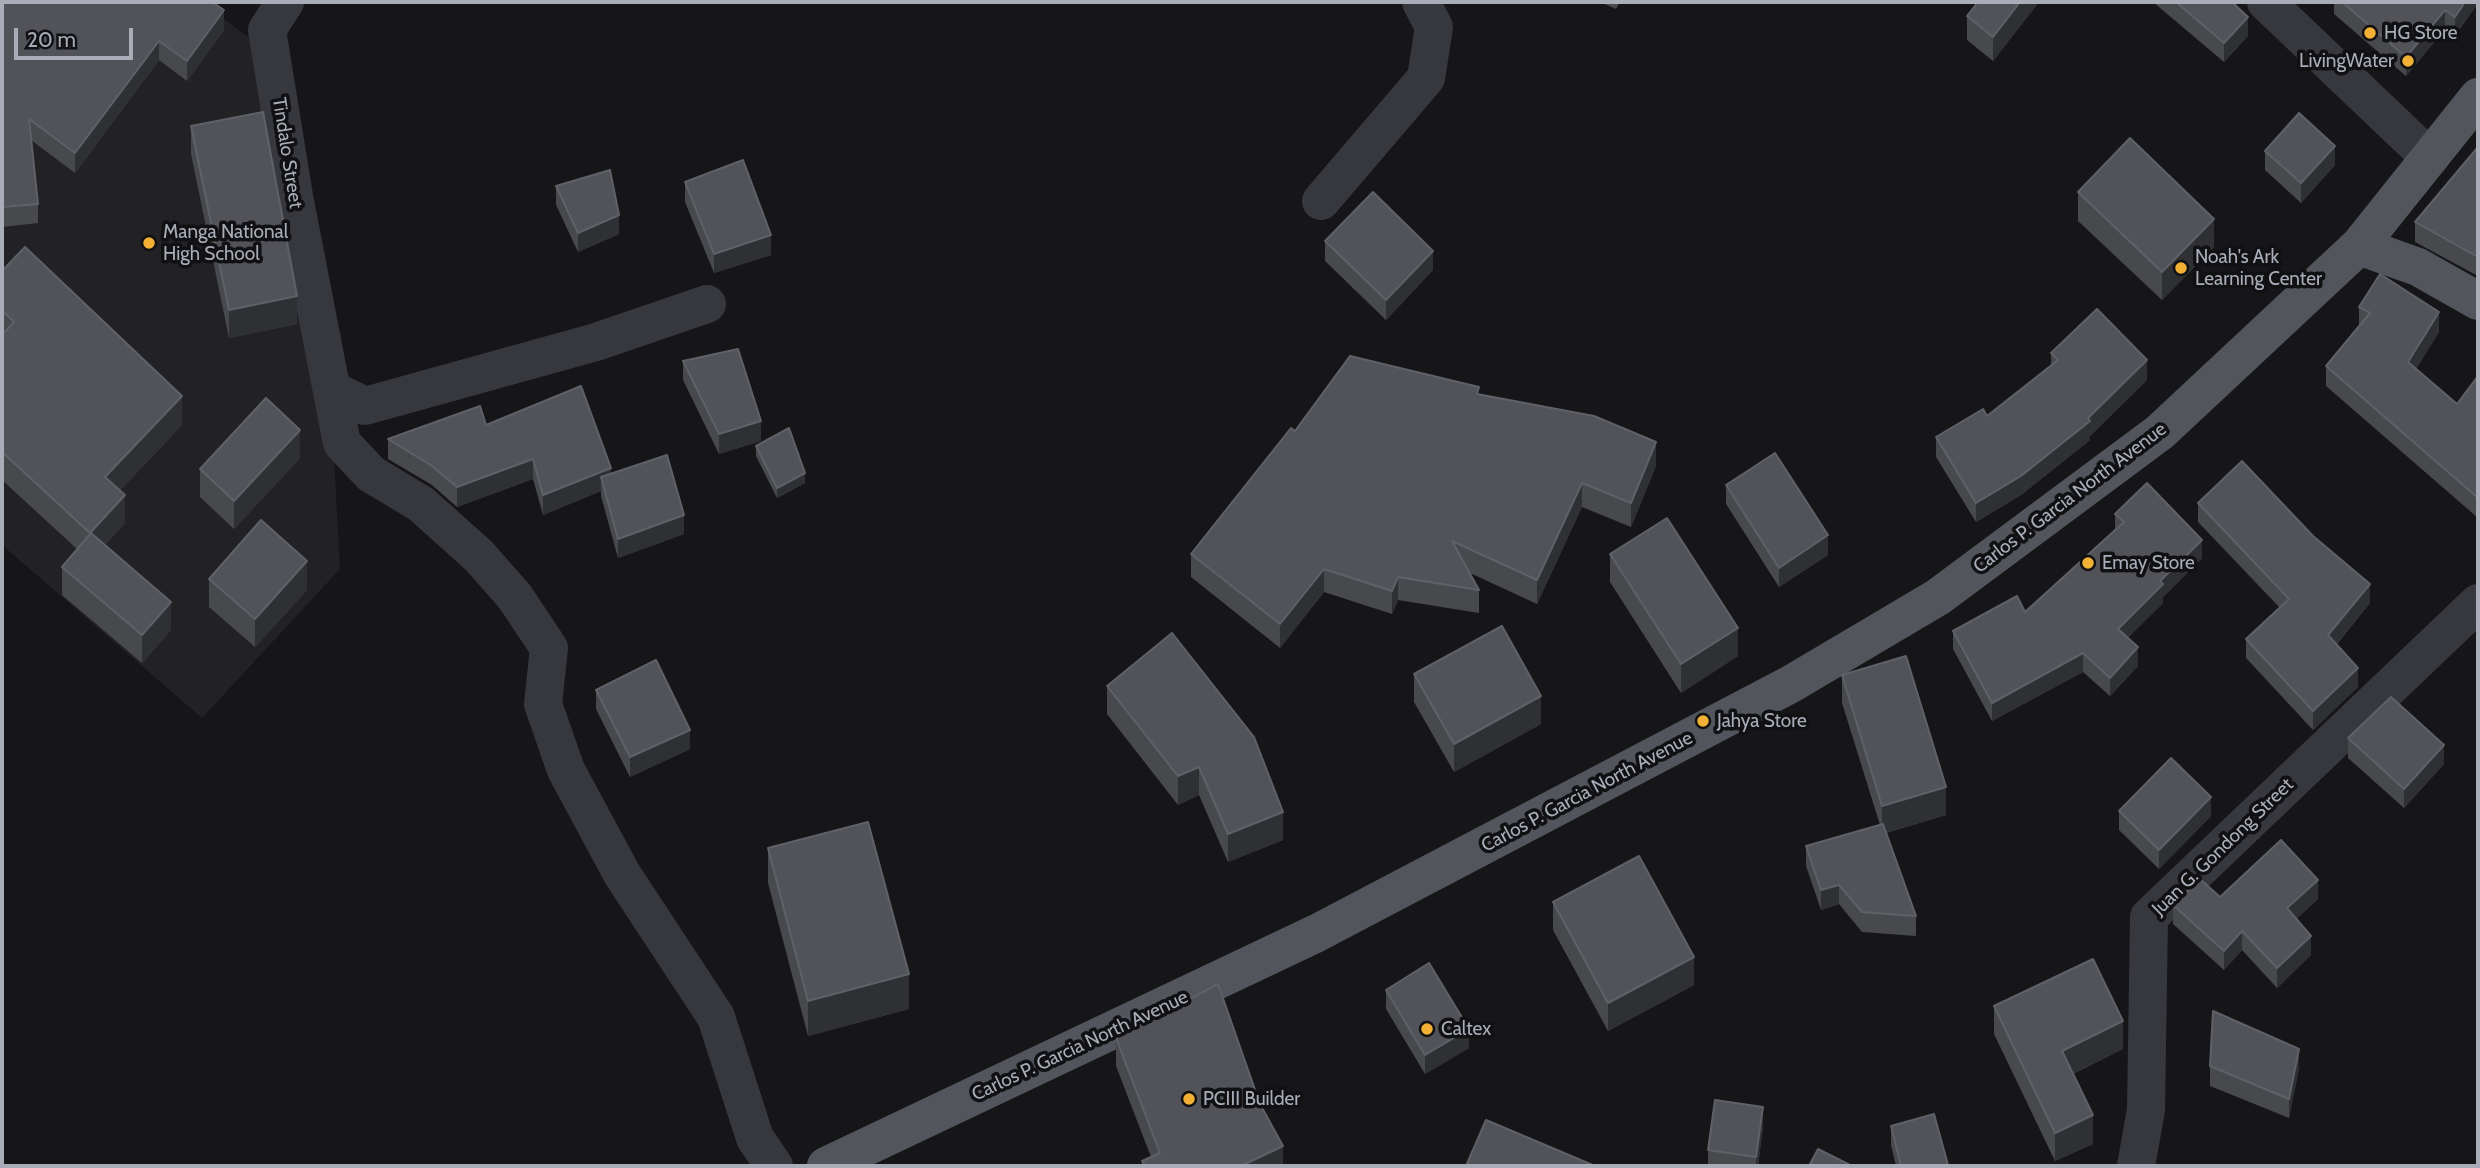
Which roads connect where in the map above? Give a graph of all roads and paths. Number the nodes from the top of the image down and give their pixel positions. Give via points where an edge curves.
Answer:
1 (285, 2) edge
2 (1421, 2) edge
3 (2266, 2) edge
4 (2478, 97) edge
5 (2430, 158) junction
6 (1321, 201) dead end
7 (2359, 246) junction
8 (2478, 301) edge
9 (707, 304) dead end
10 (333, 390) junction
11 (2478, 603) edge
12 (774, 1166) edge
13 (827, 1166) edge
14 (2136, 1166) edge

1 - 10 street, Tindalo Street via 267,30
2 - 6 street via 1434,27 1426,78
3 - 5 street
4 - 5 main road, Carlos P. Garcia North Avenue
5 - 7 main road, Carlos P. Garcia North Avenue
7 - 8 main road via 2417,267
7 - 13 main road, Carlos P. Garcia North Avenue via 2160,432 1938,597 1791,684 1317,933
9 - 10 street via 596,342 365,406
10 - 12 street, Tindalo Street via 342,443 371,474 421,504 479,556 515,597 549,648 542,704 566,770 622,874 716,1017 755,1139
11 - 14 street, Juan G. Gondong Street via 2149,917 2146,1110

